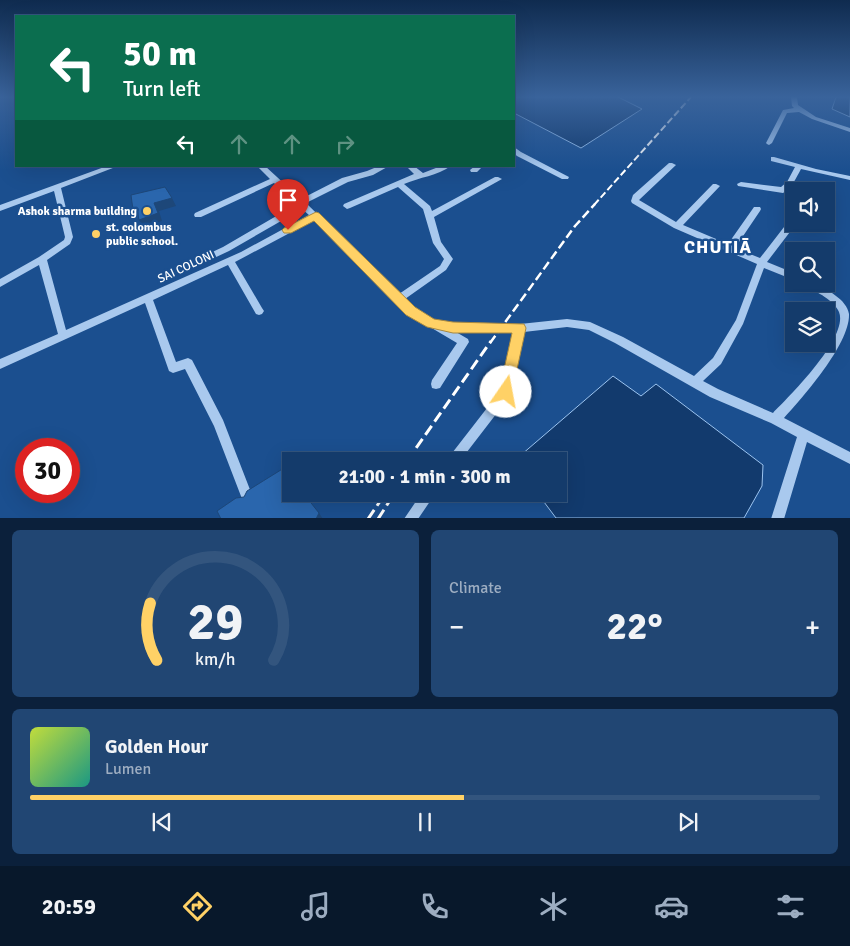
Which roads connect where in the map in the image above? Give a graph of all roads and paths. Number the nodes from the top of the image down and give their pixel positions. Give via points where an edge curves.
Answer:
1 (780, 121) edge
2 (824, 121) edge
3 (850, 130) edge
4 (769, 143) dead end
5 (515, 150) edge
6 (774, 159) dead end
7 (672, 165) dead end
8 (799, 166) junction
9 (112, 167) edge
10 (261, 167) edge
11 (384, 167) edge
12 (410, 167) edge
13 (446, 167) edge
14 (418, 174) junction
15 (565, 177) dead end
16 (850, 178) edge
17 (498, 179) dead end
18 (274, 180) junction
19 (399, 183) junction
20 (741, 184) dead end
21 (716, 186) dead end
22 (57, 188) junction
23 (301, 204) junction
24 (0, 206) edge
25 (347, 206) dead end
26 (757, 209) dead end
27 (198, 215) dead end
28 (316, 216) junction
29 (430, 216) junction
30 (677, 226) junction
31 (785, 232) edge
32 (729, 249) junction
33 (42, 259) junction
34 (229, 260) junction
35 (762, 262) junction
36 (177, 272) dead end
37 (785, 273) edge
38 (0, 283) edge
39 (823, 292) edge
40 (148, 298) junction
41 (400, 300) junction
42 (259, 311) dead end
43 (848, 314) edge
44 (432, 324) junction
45 (520, 328) junction
46 (63, 335) junction
47 (0, 364) edge
48 (695, 382) junction
49 (436, 384) dead end
50 (776, 419) junction
51 (804, 433) junction
52 (460, 452) edge
53 (850, 458) edge
54 (248, 500) edge
55 (423, 502) edge
56 (410, 518) edge
57 (777, 518) edge

1 - 4 street
2 - 3 street
5 - 15 street
6 - 8 street
7 - 30 street via 636,197 635,202
8 - 16 street
8 - 20 street via 784,190
9 - 22 street
10 - 18 street
11 - 23 street via 345,180
12 - 14 street
13 - 14 street via 426,175
14 - 19 street
17 - 29 street
18 - 23 street
18 - 27 street
19 - 25 street
19 - 29 street via 426,206
21 - 30 street
22 - 24 street
22 - 33 street via 69,237
23 - 28 street
23 - 36 street via 226,249
26 - 32 street
28 - 34 street, SAI COLONI
28 - 41 street
29 - 41 street via 437,243 448,256 448,262
30 - 32 street
31 - 35 street
32 - 35 street
33 - 38 street
33 - 46 street
34 - 40 street, SAI COLONI
34 - 42 street
35 - 37 street
35 - 48 street via 736,329 717,361
39 - 43 street
40 - 46 street
40 - 54 street, SAI COLONI via 173,368 188,363 219,424
41 - 44 street
43 - 50 street via 834,349
44 - 45 street via 453,328
44 - 49 street via 464,342
45 - 48 street via 567,323 590,326
45 - 52 street via 506,392
46 - 47 street
48 - 50 street
50 - 51 street
51 - 53 street
51 - 57 street
55 - 56 street

